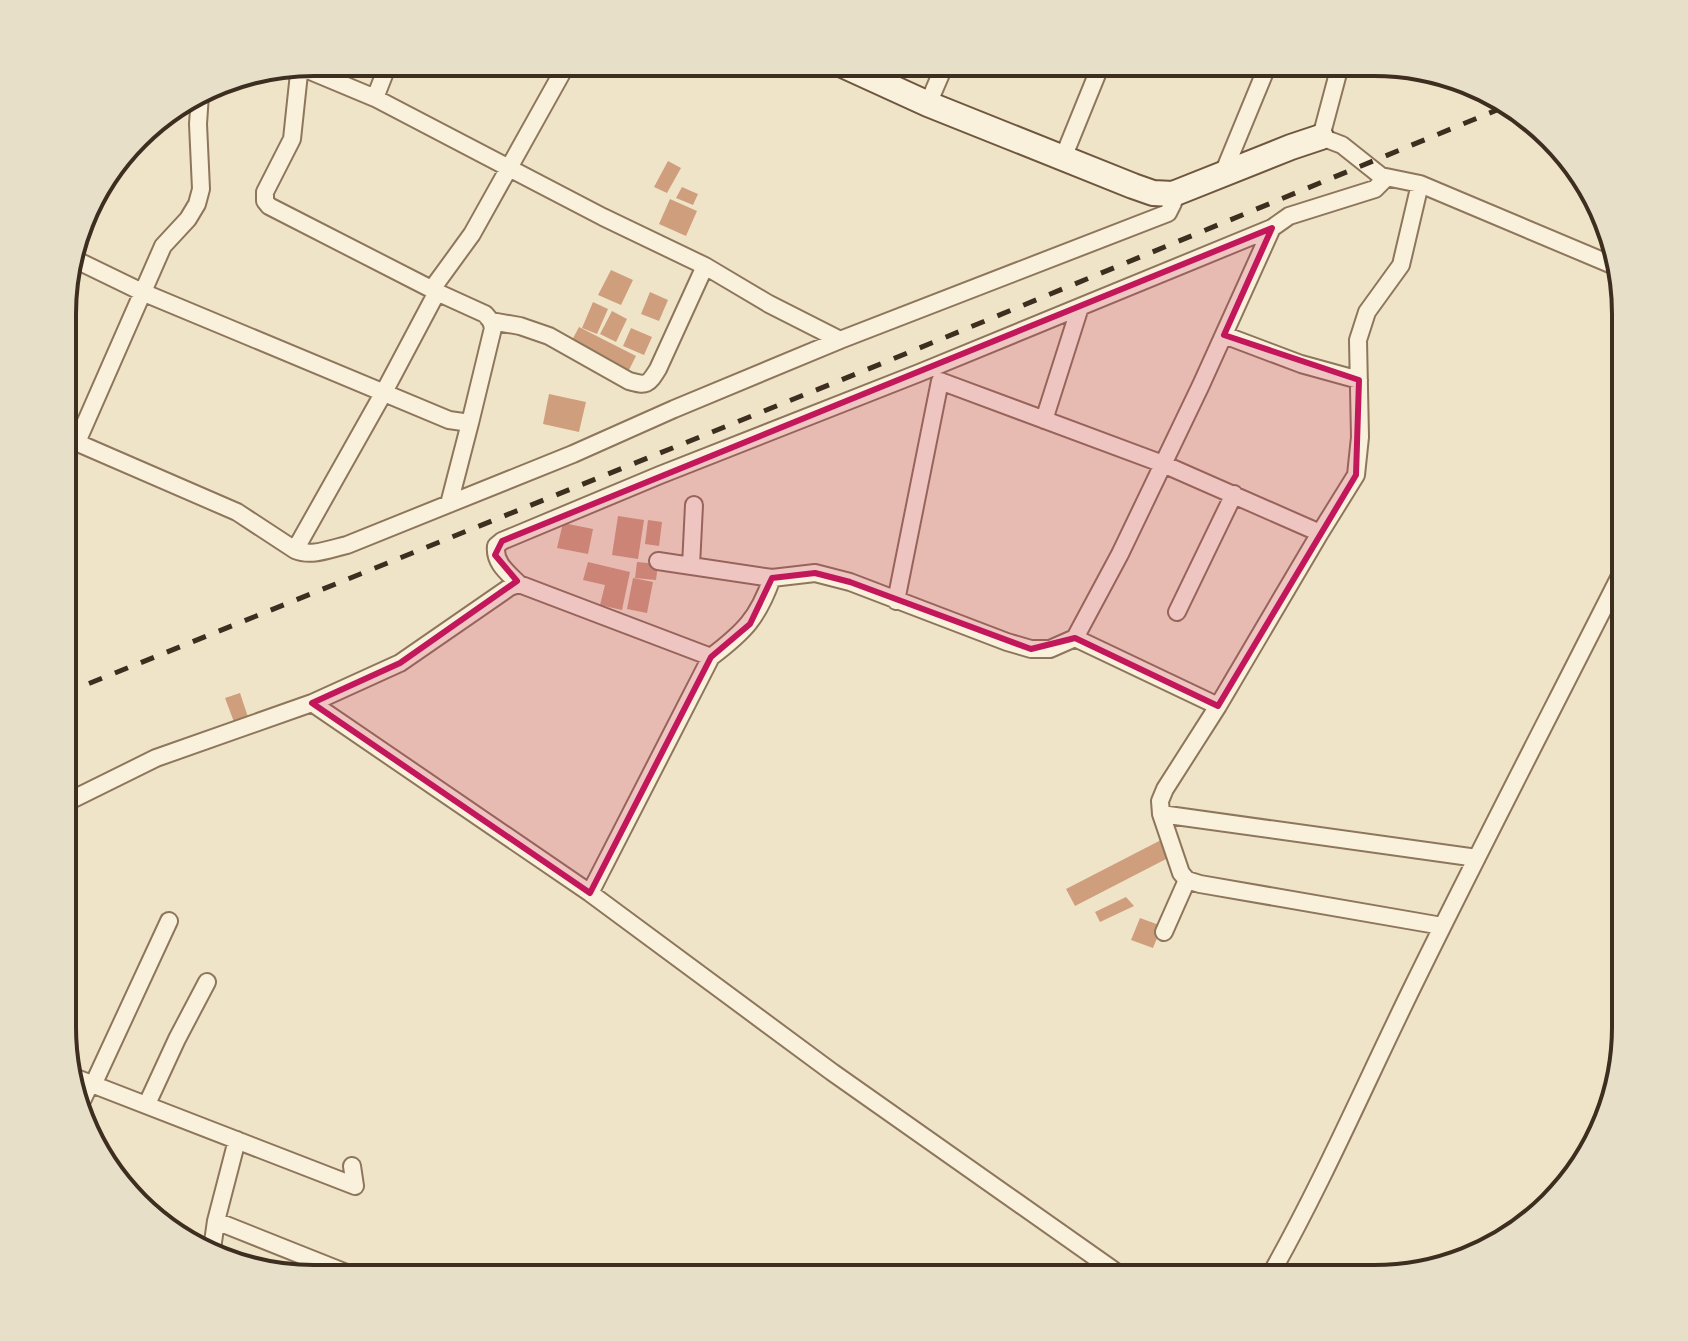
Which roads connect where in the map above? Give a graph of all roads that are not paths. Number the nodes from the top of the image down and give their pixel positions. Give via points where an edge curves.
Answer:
1 (298, 77) edge
2 (327, 77) edge
3 (383, 77) edge
4 (559, 77) edge
5 (869, 77) edge
6 (940, 77) edge
7 (1096, 77) edge
8 (1263, 77) edge
9 (1337, 77) edge
10 (375, 98) junction
11 (928, 104) junction
12 (199, 106) edge
13 (1321, 137) junction
14 (1063, 158) junction
15 (508, 167) junction
16 (1222, 176) junction
17 (1386, 178) junction
18 (1420, 184) junction
19 (1173, 194) junction
20 (1272, 228) junction
21 (1606, 262) edge
22 (82, 263) edge
23 (705, 266) junction
24 (435, 290) junction
25 (142, 292) junction
26 (1080, 307) junction
27 (491, 321) junction
28 (1224, 335) junction
29 (840, 340) junction
30 (919, 373) junction
31 (1359, 380) junction
32 (940, 381) junction
33 (384, 392) junction
34 (1044, 420) junction
35 (470, 423) junction
36 (76, 427) edge
37 (76, 443) edge
38 (1163, 464) junction
39 (1234, 494) junction
40 (449, 504) junction
41 (694, 505) dead end
42 (1320, 533) junction
43 (295, 550) junction
44 (658, 561) dead end
45 (691, 566) junction
46 (772, 578) junction
47 (519, 584) junction
48 (1612, 592) edge
49 (896, 601) junction
50 (1177, 612) dead end
51 (1075, 638) junction
52 (711, 657) junction
53 (312, 703) junction
54 (1218, 706) junction
55 (77, 797) edge
56 (1161, 814) junction
57 (1477, 858) junction
58 (1187, 880) junction
59 (590, 893) junction
60 (169, 921) dead end
61 (1442, 926) junction
62 (1164, 932) dead end
63 (207, 982) dead end
64 (82, 1080) edge
65 (92, 1084) junction
66 (86, 1095) edge
67 (147, 1104) junction
68 (237, 1140) junction
69 (352, 1166) dead end
70 (216, 1221) junction
71 (213, 1242) edge
72 (324, 1264) edge
73 (1106, 1265) edge
74 (1276, 1265) edge

1 - 24 street via 292,139 265,201
2 - 10 street
3 - 10 street
4 - 15 street
5 - 11 street
6 - 11 street
7 - 14 street
8 - 16 street
9 - 13 street
10 - 15 street
11 - 14 street
12 - 25 street via 197,204 163,246
13 - 16 street
13 - 17 street via 1342,145
14 - 19 street via 1153,193
15 - 23 street
15 - 24 street
16 - 19 street
17 - 18 street
17 - 20 street via 1375,189 1289,216
18 - 21 street
18 - 31 street via 1401,265 1361,326
19 - 29 street via 1168,213
20 - 26 street
20 - 28 street
22 - 25 street
23 - 27 street via 658,369 643,385 549,336
23 - 29 street
24 - 27 street
24 - 33 street
25 - 33 street
25 - 36 street
26 - 30 street
26 - 34 street
27 - 35 street
28 - 31 street
28 - 38 street
29 - 40 street
30 - 32 street
30 - 47 street via 502,541 495,555
31 - 42 street via 1356,475
32 - 34 street
32 - 49 street
33 - 35 street via 449,420
33 - 43 street
34 - 38 street
35 - 40 street
37 - 43 street via 237,512
38 - 39 street
38 - 51 street
39 - 42 street
39 - 50 street
40 - 43 street via 347,545 304,554
41 - 45 street
42 - 54 street
44 - 45 street
45 - 46 street
46 - 49 street via 815,573
46 - 52 street via 750,624
47 - 52 street
47 - 53 street via 400,663
48 - 57 street
49 - 51 street via 1031,649 1050,649
51 - 54 street
52 - 59 street
53 - 55 street via 156,758
53 - 59 street
54 - 56 street via 1165,789
56 - 57 street
56 - 58 street
57 - 61 street
58 - 61 street
58 - 62 street
59 - 73 street
60 - 65 street
61 - 74 street
63 - 67 street
64 - 65 street
65 - 66 street
65 - 67 street
67 - 68 street
68 - 69 street via 355,1186
68 - 70 street
70 - 71 street
70 - 72 street

